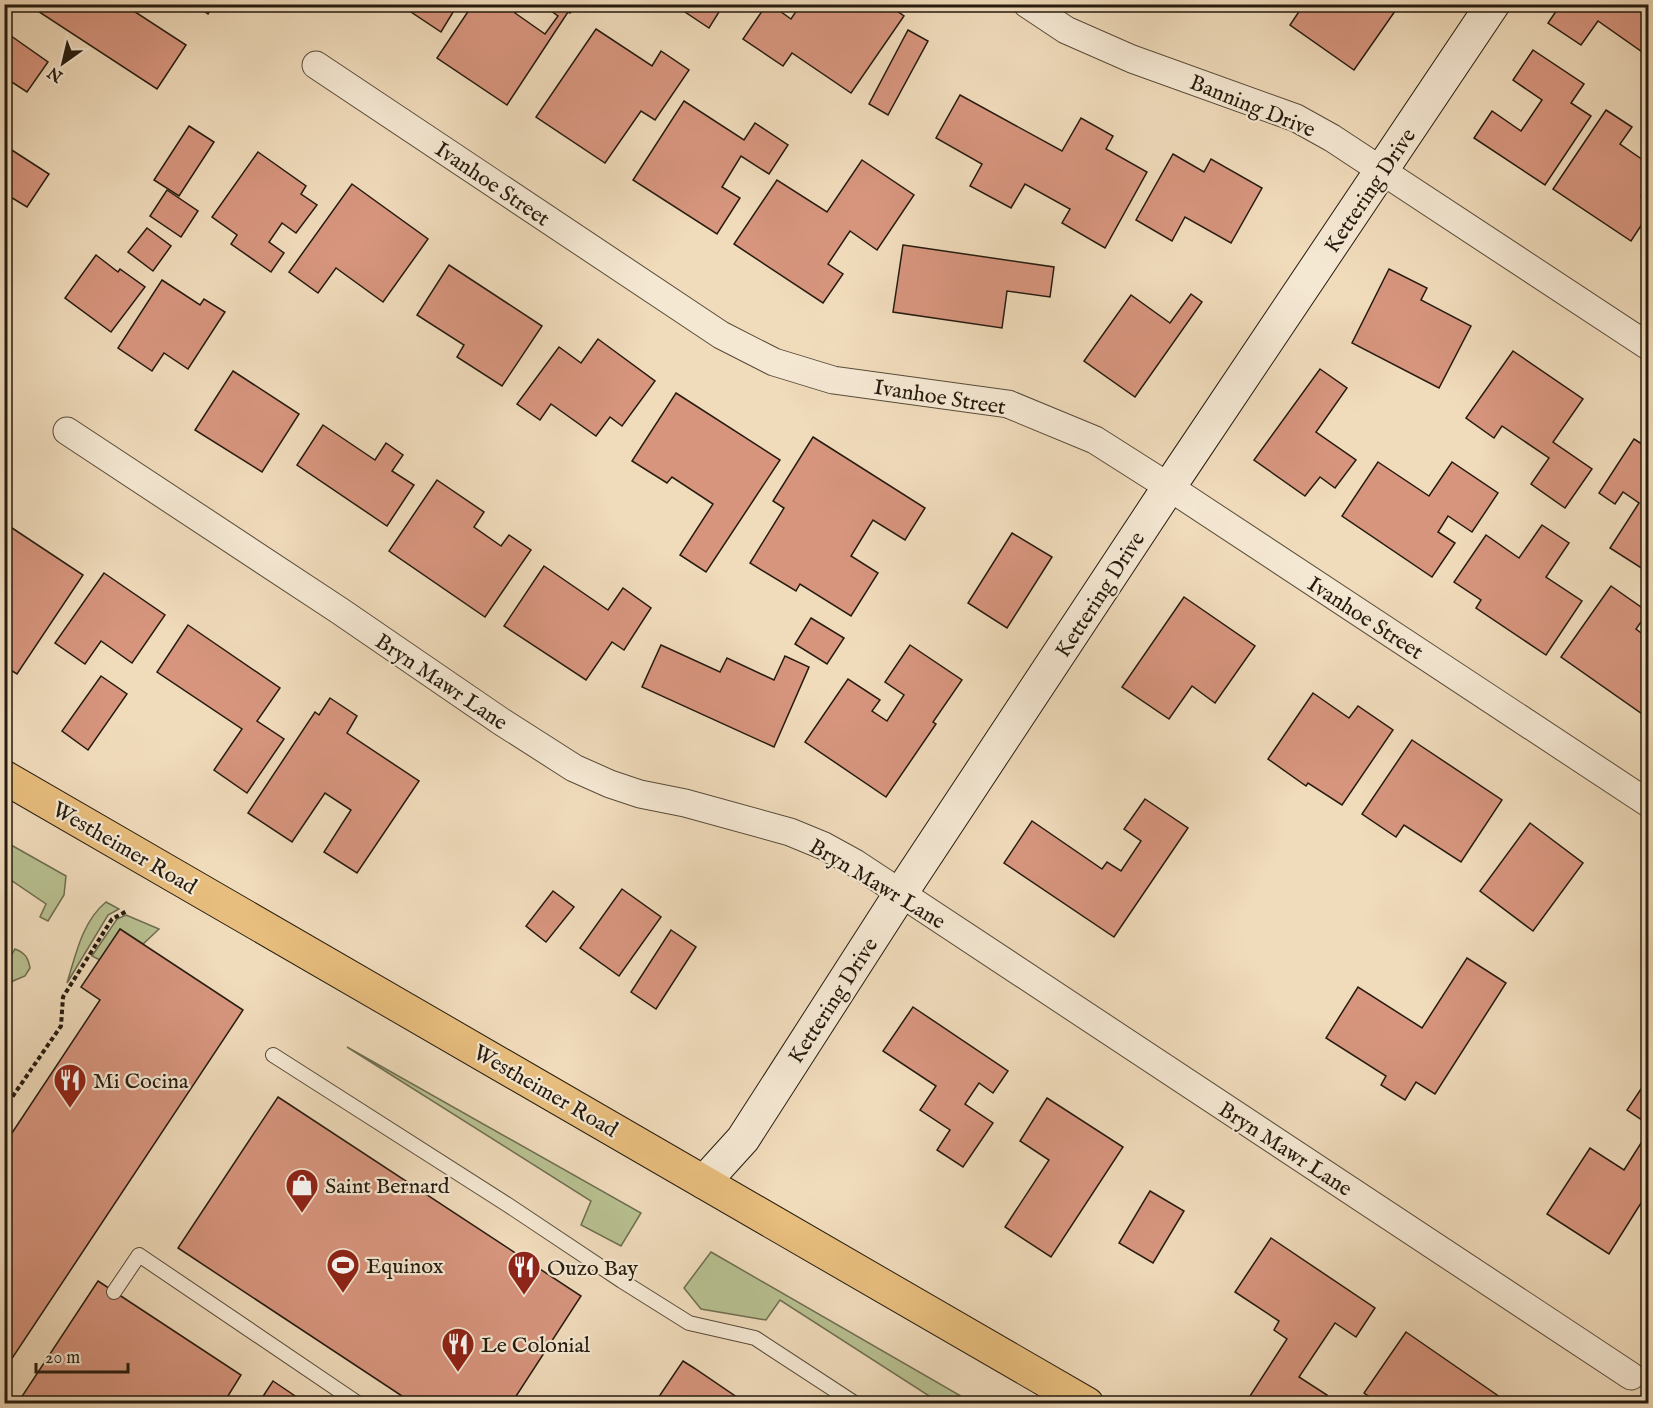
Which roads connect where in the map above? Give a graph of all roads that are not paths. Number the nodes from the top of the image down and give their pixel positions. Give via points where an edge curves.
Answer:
1 (1027, 4) edge
2 (1493, 4) edge
3 (316, 65) dead end
4 (1382, 171) junction
5 (1648, 346) edge
6 (67, 431) dead end
7 (1169, 487) junction
8 (4, 777) edge
9 (1648, 803) edge
10 (901, 893) junction
11 (273, 1055) dead end
12 (704, 1182) junction
13 (114, 1292) dead end
14 (1631, 1376) dead end
15 (359, 1404) edge
16 (856, 1404) edge
17 (1087, 1404) edge

1 - 4 street, Banning Drive via 1066,30 1121,54 1296,118
2 - 4 street, Kettering Drive
3 - 7 street, Ivanhoe Street via 721,335 774,363 833,380 1008,404 1095,440
4 - 5 street, Banning Drive
4 - 7 street, Kettering Drive
6 - 10 street, Bryn Mawr Lane via 574,768 640,794 790,832 855,863
7 - 9 street, Ivanhoe Street
7 - 10 street, Kettering Drive
8 - 12 main road, Westheimer Road
10 - 12 street, Kettering Drive via 743,1139
10 - 14 street, Bryn Mawr Lane
11 - 16 lane via 689,1323 755,1338
12 - 17 main road, Westheimer Road
13 - 15 lane via 139,1255

